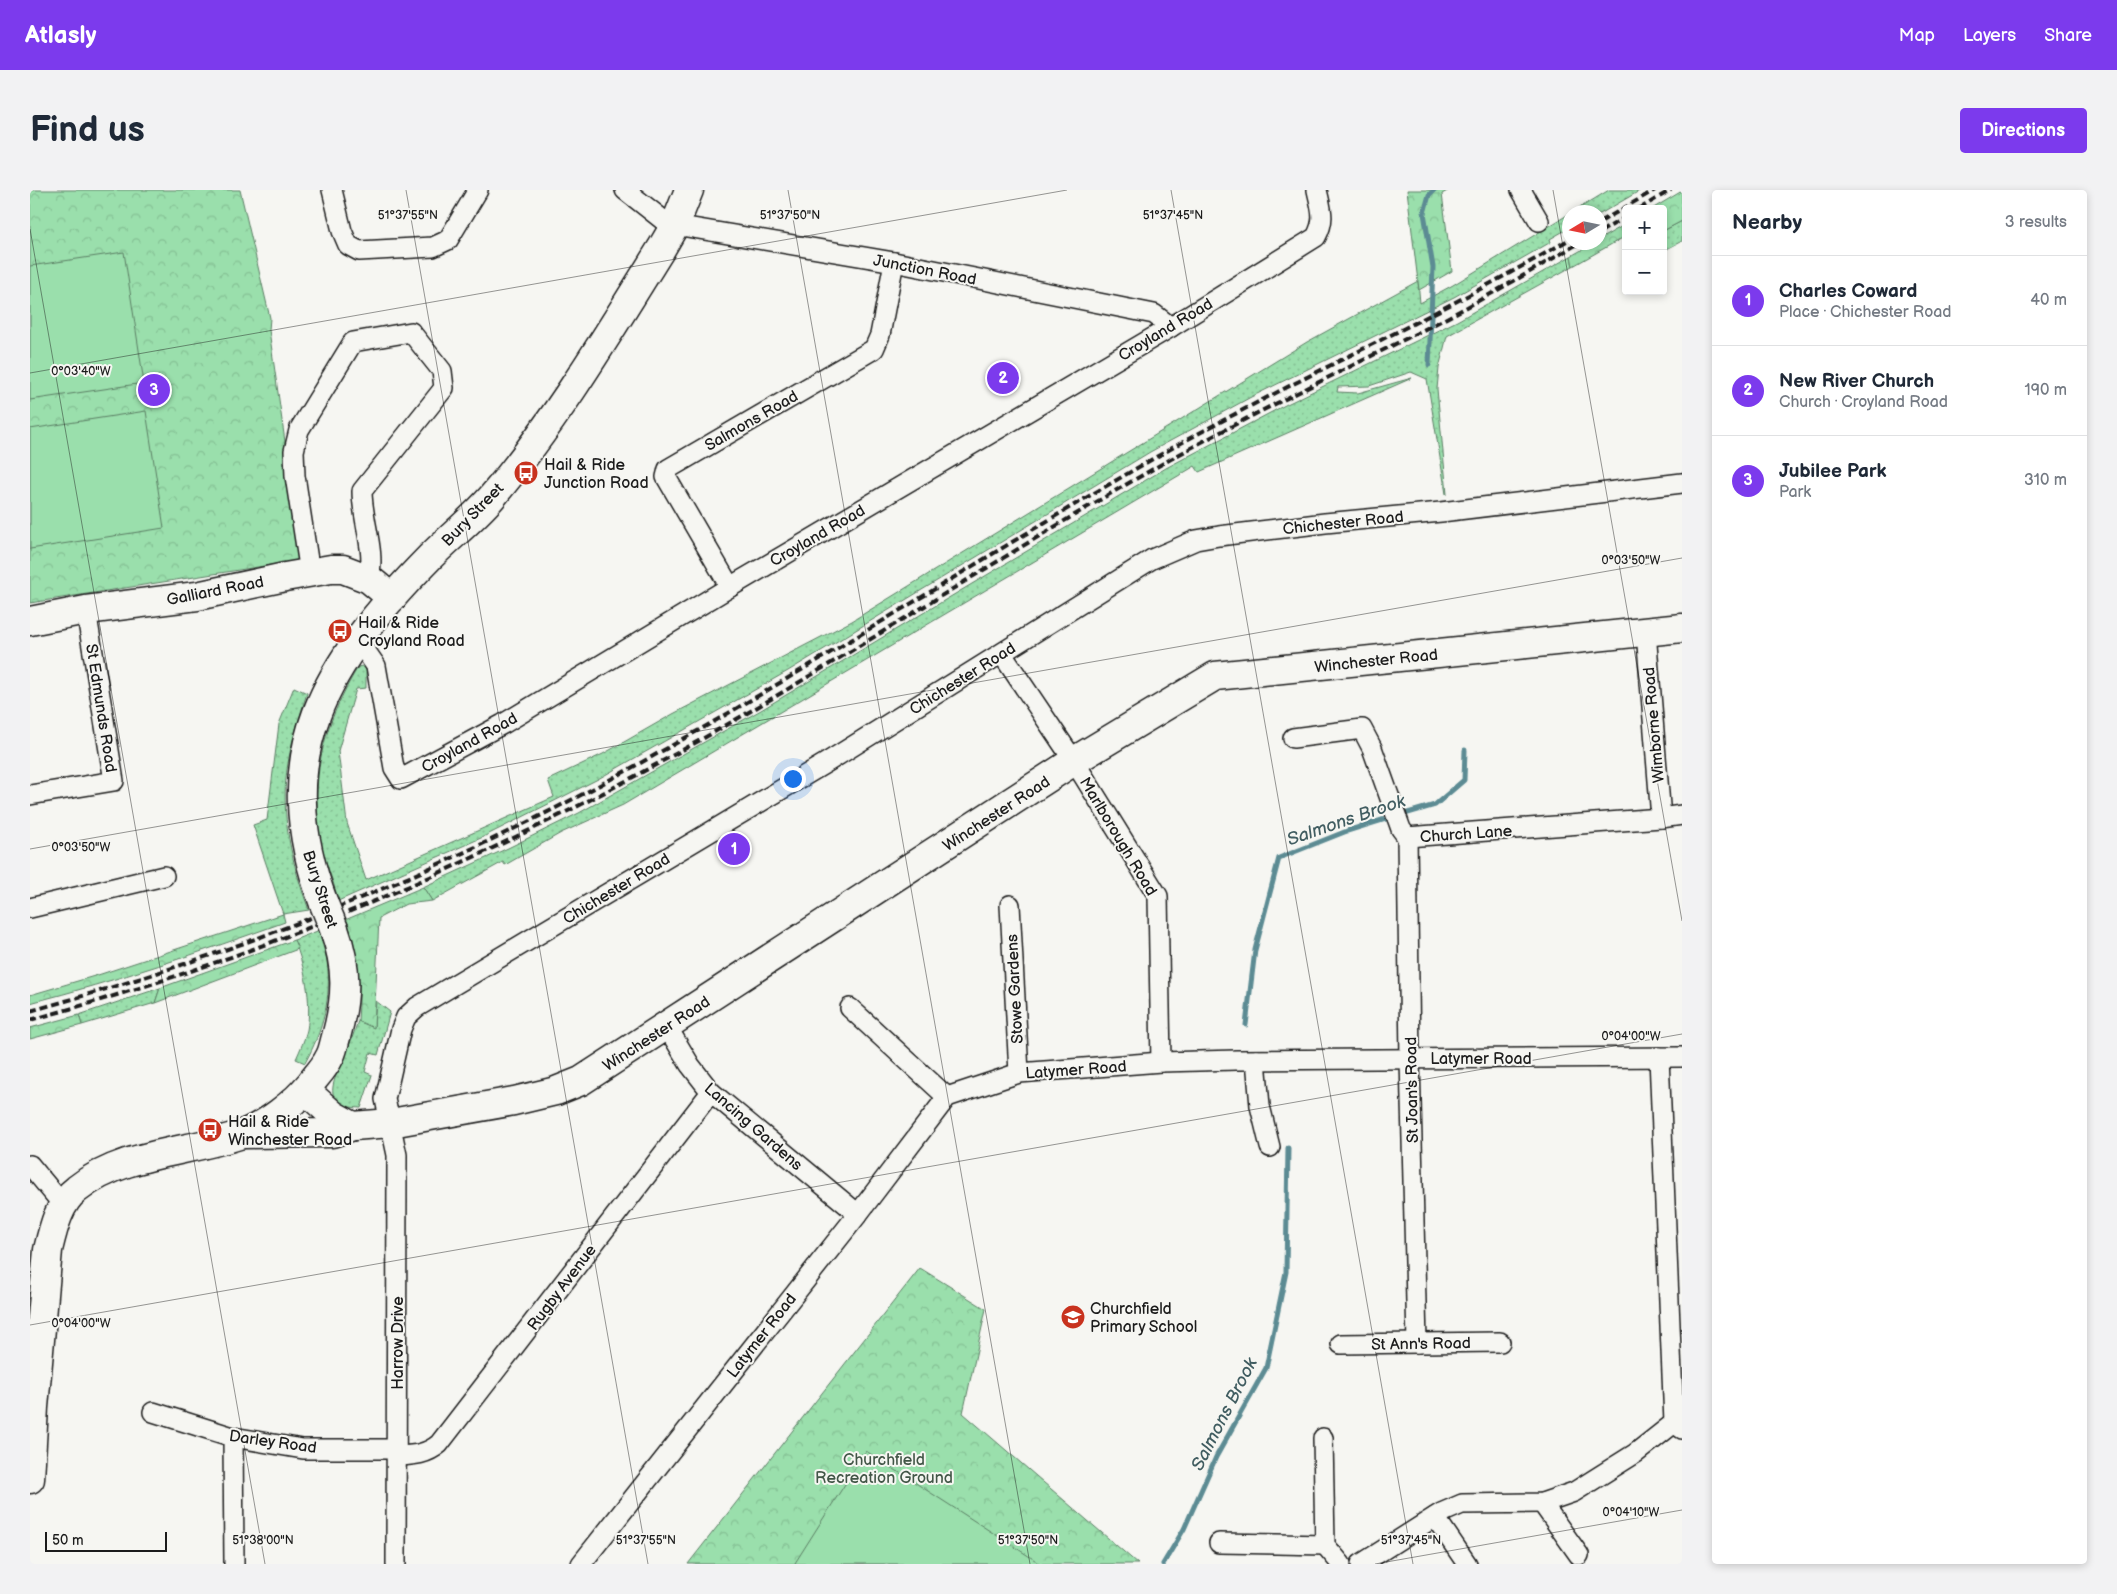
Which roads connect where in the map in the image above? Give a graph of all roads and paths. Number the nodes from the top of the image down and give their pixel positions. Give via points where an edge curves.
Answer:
1 (332, 190) edge
2 (478, 190) edge
3 (625, 190) edge
4 (689, 190) edge
5 (1317, 190) edge
6 (1521, 190) edge
7 (1539, 221) dead end
8 (675, 225) junction
9 (894, 262) junction
10 (1170, 327) junction
11 (1682, 483) edge
12 (310, 573) junction
13 (369, 579) junction
14 (730, 587) junction
15 (392, 598) junction
16 (86, 610) junction
17 (30, 621) edge
18 (1682, 628) edge
19 (1646, 632) junction
20 (358, 640) junction
21 (1002, 654) junction
22 (1293, 738) dead end
23 (1074, 761) junction
24 (30, 795) edge
25 (1682, 815) edge
26 (1661, 818) junction
27 (1404, 833) junction
28 (164, 876) dead end
29 (1010, 905) dead end
30 (30, 908) edge
31 (850, 1008) dead end
32 (666, 1025) junction
33 (1659, 1057) junction
34 (1682, 1057) edge
35 (1410, 1059) junction
36 (1256, 1060) junction
37 (1161, 1062) junction
38 (1019, 1073) junction
39 (711, 1092) junction
40 (947, 1097) junction
41 (297, 1099) junction
42 (391, 1123) junction
43 (353, 1126) junction
44 (244, 1134) junction
45 (300, 1134) junction
46 (1264, 1147) dead end
47 (30, 1165) edge
48 (64, 1206) junction
49 (858, 1214) junction
50 (36, 1315) edge
51 (1500, 1342) dead end
52 (1417, 1343) junction
53 (1341, 1344) dead end
54 (153, 1412) dead end
55 (1678, 1426) edge
56 (233, 1437) junction
57 (1323, 1438) dead end
58 (396, 1452) junction
59 (30, 1479) edge
60 (1542, 1503) junction
61 (1435, 1517) junction
62 (1219, 1543) dead end
63 (1325, 1545) junction
64 (1580, 1555) dead end
65 (234, 1564) edge
66 (396, 1564) edge
67 (581, 1564) edge
68 (1341, 1564) edge
69 (1360, 1564) edge
70 (1467, 1564) edge

1 - 2 street via 348,245 359,251 433,247 448,240
3 - 8 street via 663,220
4 - 8 street, Bury Street
5 - 10 street, Croyland Road via 1323,217 1316,237
6 - 7 street
8 - 9 street, Junction Road
8 - 15 street, Bury Street via 555,415 491,498
9 - 10 street, Junction Road via 1154,314
9 - 14 street, Salmons Road via 880,335 874,349 668,469 666,477
10 - 14 street, Croyland Road
11 - 21 street, Chichester Road via 1196,540 1152,559
12 - 13 street, Galliard Road via 343,569
12 - 13 street via 295,476 294,450 299,430 353,342 411,332 442,371 444,388 362,491 372,566
12 - 16 street, Galliard Road via 197,596
13 - 15 street, Galliard Road
14 - 20 street, Croyland Road via 503,724 401,779 394,768 376,666
15 - 20 street, Bury Street
16 - 17 street, Galliard Road
16 - 24 street, St Edmunds Road via 114,781
18 - 19 street, Winchester Road
19 - 23 street, Winchester Road via 1215,676
19 - 26 street, Wimborne Road
20 - 41 street, Bury Street, bridge via 333,677 313,722 300,784 309,862 342,950 344,967 343,1011 330,1058
21 - 23 street, Marlborough Road
21 - 42 street, Chichester Road via 417,1007 406,1017 401,1029 386,1089 385,1106
22 - 27 street, Church Lane via 1362,729
23 - 32 street, Winchester Road
23 - 37 street, Marlborough Road via 1158,896
25 - 26 street, Church Lane
26 - 27 street, Church Lane
27 - 35 street, St Joan's Road
28 - 30 street
29 - 38 street, Stowe Gardens
31 - 40 street
32 - 39 street, Lancing Gardens via 690,1066
32 - 42 street, Winchester Road via 581,1081 556,1091
33 - 34 street, Latymer Road
33 - 35 street, Latymer Road
33 - 55 street
35 - 36 street, Latymer Road
35 - 52 street, St Joan's Road
36 - 37 street, Latymer Road
36 - 46 street
37 - 38 street, Latymer Road
38 - 40 street, Latymer Road
39 - 49 street, Lancing Gardens
39 - 58 street, Rugby Avenue via 439,1444 418,1455
40 - 49 street, Latymer Road
41 - 43 street
41 - 44 street, Bury Street
41 - 45 street via 292,1122
42 - 43 street, Winchester Road
42 - 58 street, Harrow Drive via 397,1155
43 - 45 street, Winchester Road via 332,1133
44 - 45 street, Winchester Road
44 - 48 street, Bury Street via 127,1163 75,1190
47 - 48 street
48 - 50 street, Bury Street via 54,1225
49 - 67 street, Latymer Road
50 - 59 street, Bury Street
51 - 52 street, St Ann's Road
52 - 53 street, St Ann's Road
54 - 56 street, Darley Road
55 - 60 street via 1574,1492
56 - 58 street, Darley Road via 303,1449
56 - 65 street
57 - 63 street
58 - 66 street, Harrow Drive
60 - 61 street via 1462,1504
60 - 64 street
61 - 69 street
61 - 70 street
62 - 63 street
63 - 68 street

